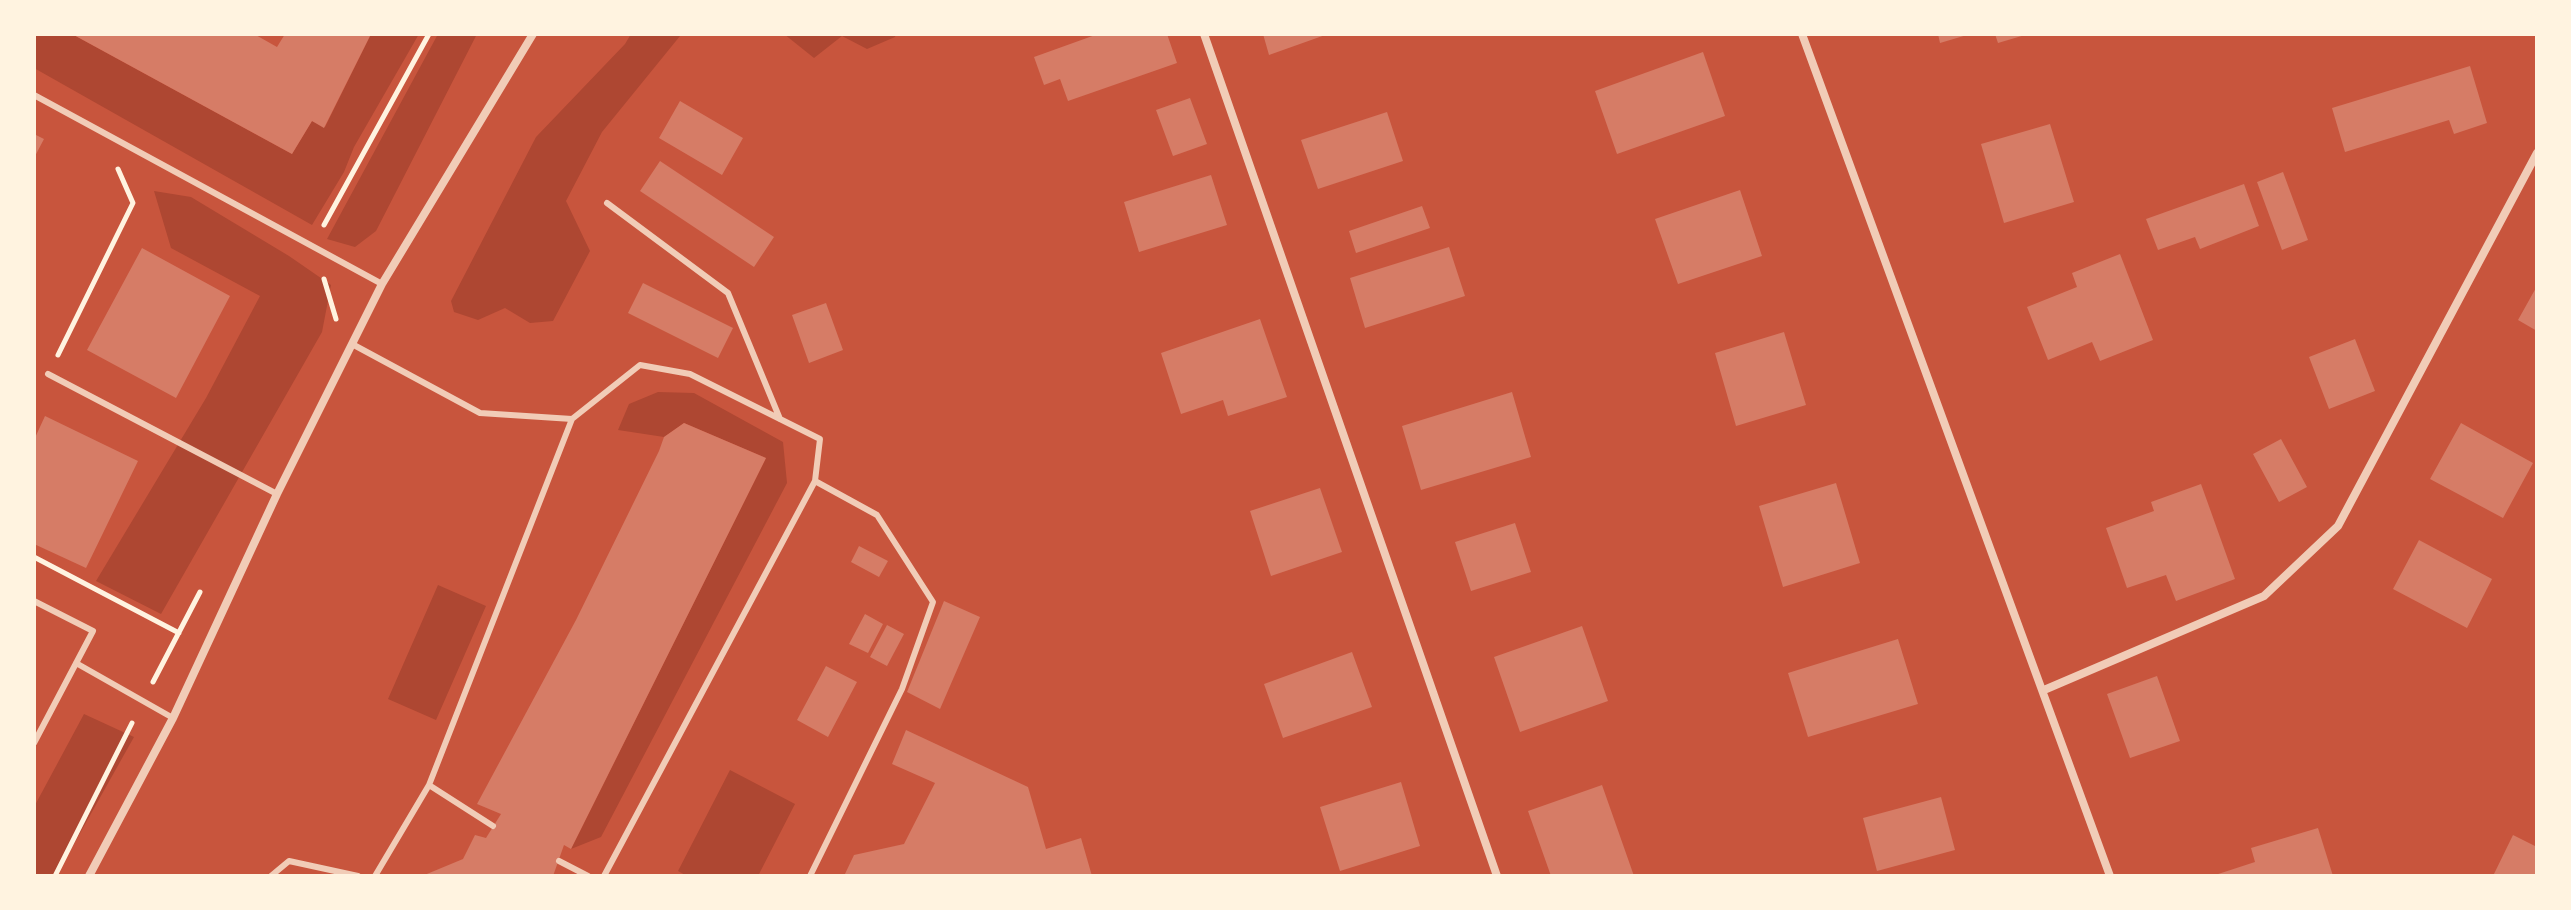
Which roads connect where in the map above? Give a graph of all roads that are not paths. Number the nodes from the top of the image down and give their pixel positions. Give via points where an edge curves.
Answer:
1 (533, 34) edge
2 (1204, 34) edge
3 (1802, 34) edge
4 (34, 95) edge
5 (2537, 153) edge
6 (607, 203) dead end
7 (382, 284) junction
8 (352, 344) junction
9 (48, 374) road end
10 (572, 419) junction
11 (780, 419) junction
12 (815, 481) junction
13 (277, 494) junction
14 (34, 601) edge
15 (76, 663) junction
16 (2044, 690) junction
17 (173, 718) junction
18 (34, 743) edge
19 (429, 785) junction
20 (493, 826) dead end
21 (559, 861) dead end
22 (89, 876) edge
23 (271, 876) edge
24 (358, 876) edge
25 (375, 876) edge
26 (588, 876) edge
27 (604, 876) edge
28 (810, 876) edge
29 (1497, 876) edge
30 (2110, 876) edge

1 - 7 street
2 - 29 street
3 - 16 street
4 - 7 lane
5 - 16 street via 2338,526 2264,596
6 - 11 lane via 728,293
7 - 8 street
8 - 10 lane via 480,413
8 - 13 street
9 - 13 lane
10 - 11 lane via 640,365 690,374
10 - 19 lane
11 - 12 lane via 820,439
12 - 27 lane
12 - 28 lane via 877,515 933,602 902,689
13 - 17 street
14 - 15 lane via 93,631
15 - 17 lane
15 - 18 lane
16 - 30 street
17 - 22 street
19 - 20 lane
19 - 25 lane
21 - 26 lane
23 - 24 lane via 289,861

